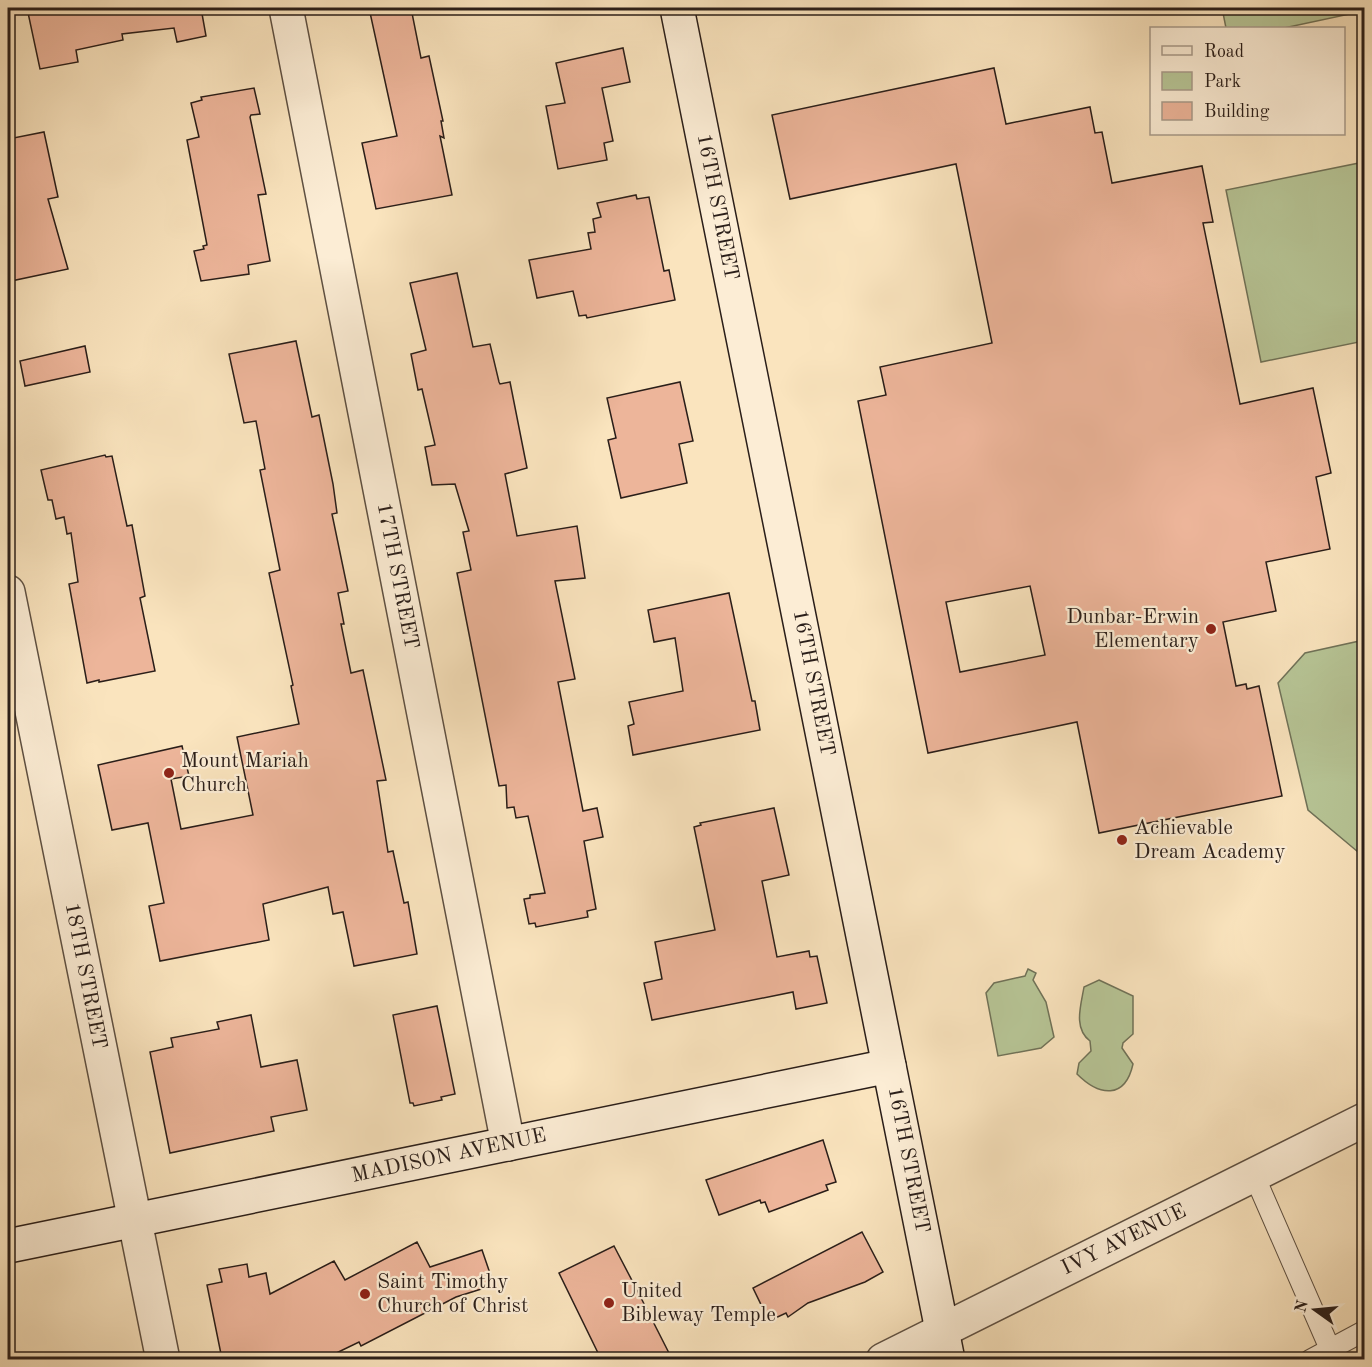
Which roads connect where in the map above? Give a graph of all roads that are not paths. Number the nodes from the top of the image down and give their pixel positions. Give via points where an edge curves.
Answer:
1 (286, 8) edge
2 (677, 8) edge
3 (8, 592) edge
4 (889, 1066) junction
5 (1365, 1120) edge
6 (508, 1144) junction
7 (1254, 1175) junction
8 (134, 1221) junction
9 (8, 1246) edge
10 (1365, 1331) edge
11 (945, 1345) edge
12 (1330, 1349) junction
13 (163, 1359) edge
14 (883, 1359) edge
15 (1310, 1359) edge

1 - 6 street, 17TH STREET
2 - 4 street, 16TH STREET
3 - 8 street, 18TH STREET
4 - 6 street, MADISON AVENUE
4 - 11 street, 16TH STREET
5 - 7 street, IVY AVENUE
6 - 8 street, MADISON AVENUE
7 - 11 street, IVY AVENUE
7 - 12 lane
8 - 9 street, MADISON AVENUE
8 - 13 street, 18TH STREET
10 - 12 lane
11 - 14 street, IVY AVENUE
12 - 15 lane

